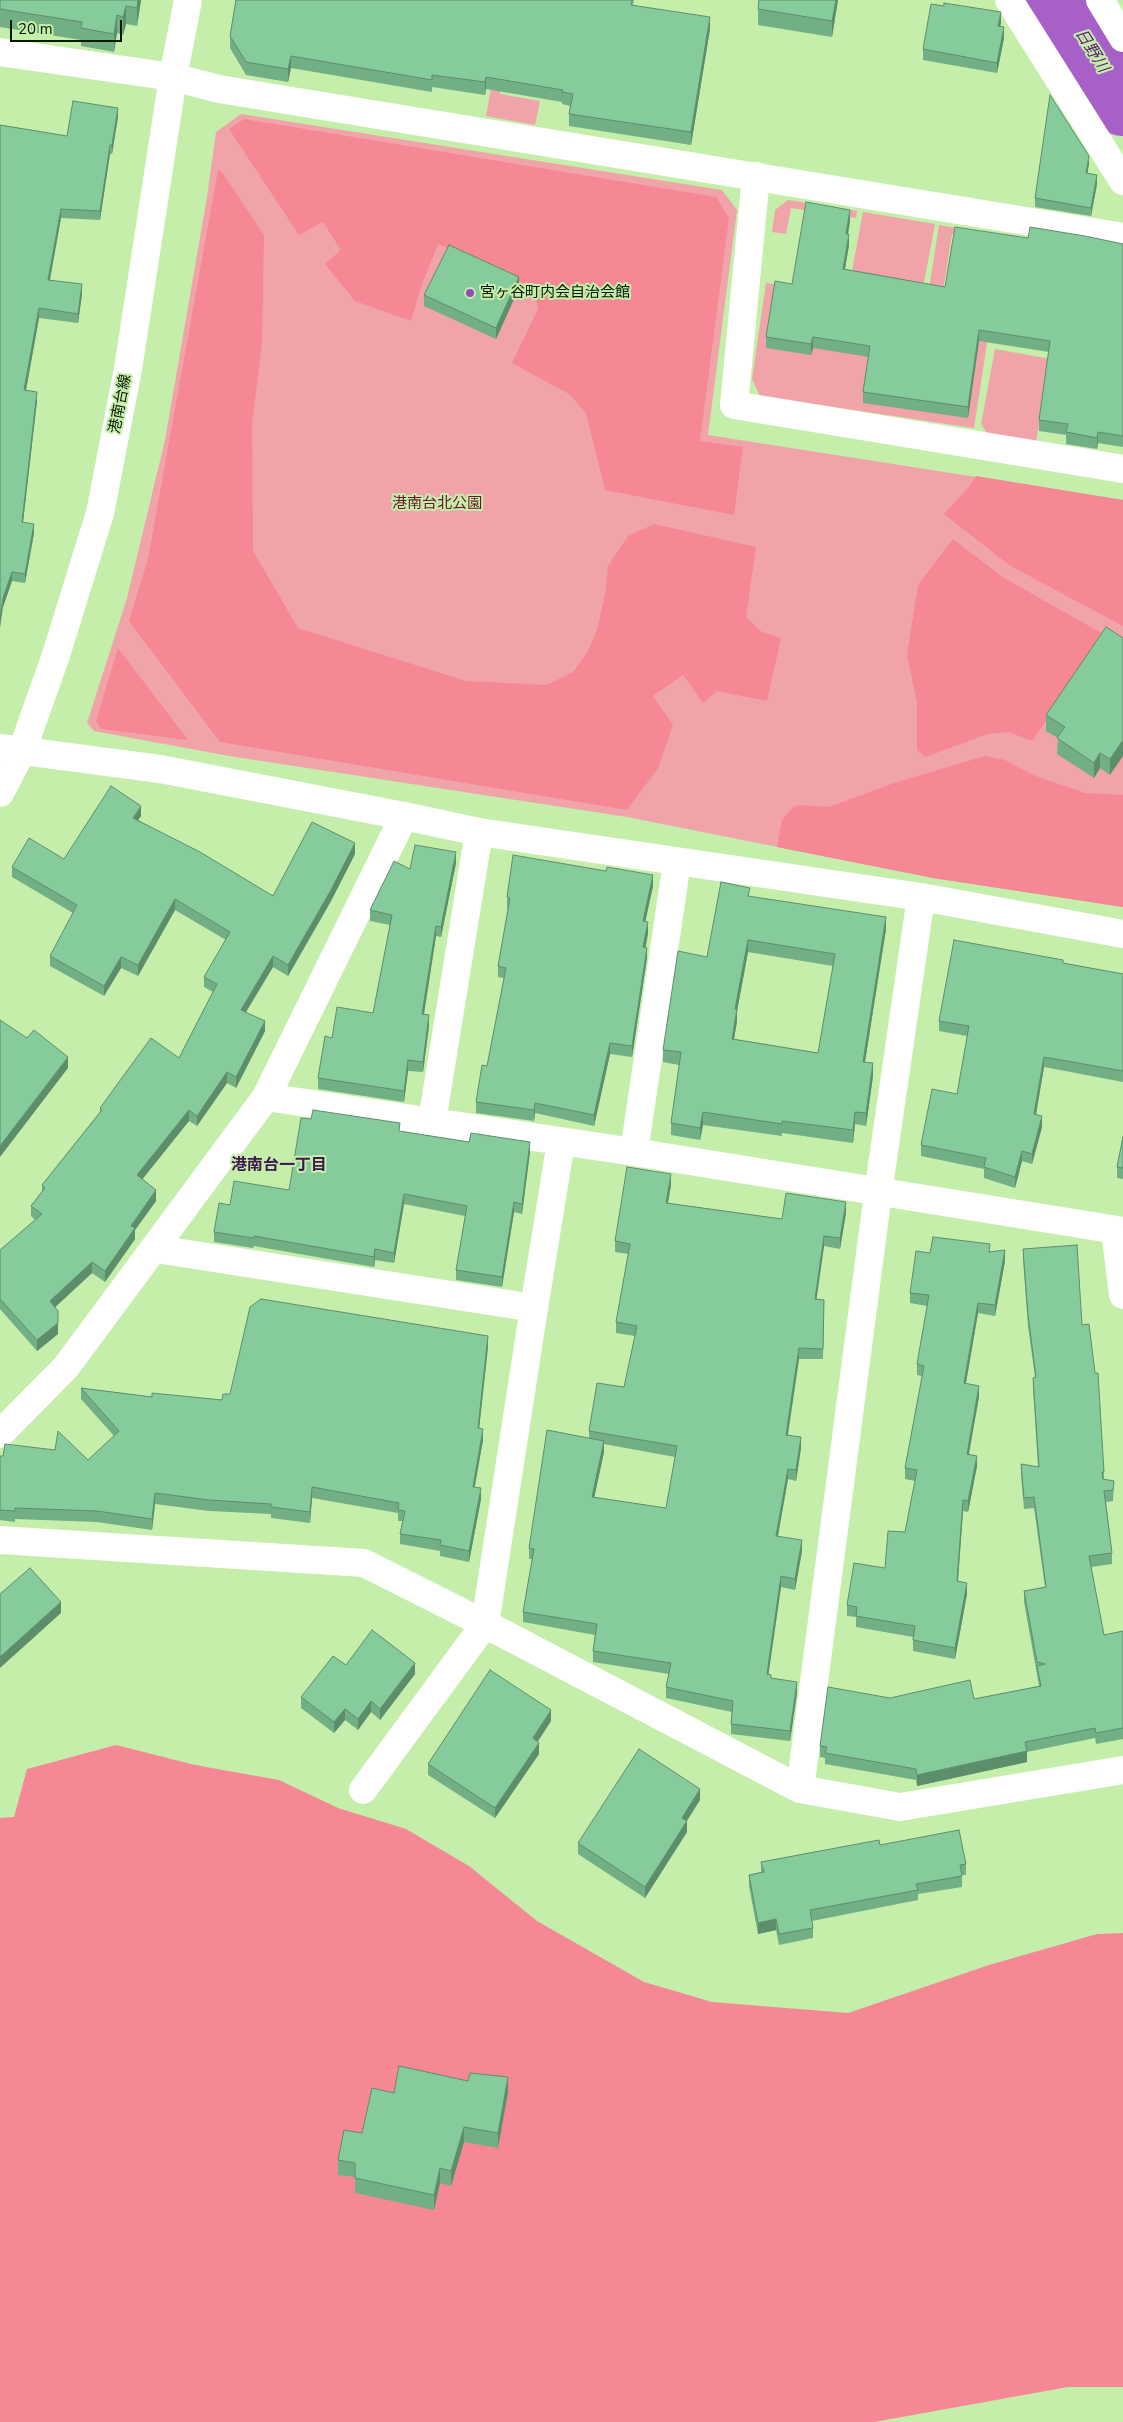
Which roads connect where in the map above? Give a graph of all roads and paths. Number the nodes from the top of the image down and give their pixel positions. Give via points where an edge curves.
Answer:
1 (188, 0) edge
2 (1009, 0) edge
3 (1100, 0) edge
4 (1123, 38) edge
5 (0, 52) edge
6 (173, 78) junction
7 (756, 176) junction
8 (1123, 181) edge
9 (1123, 237) edge
10 (1123, 469) edge
11 (11, 750) edge
12 (0, 793) edge
13 (404, 816) junction
14 (479, 832) junction
15 (677, 862) junction
16 (921, 897) junction
17 (1123, 934) edge
18 (266, 1097) junction
19 (432, 1121) junction
20 (561, 1142) junction
21 (634, 1152) junction
22 (878, 1193) junction
23 (1119, 1231) edge
24 (156, 1249) junction
25 (1123, 1295) edge
26 (534, 1308) junction
27 (0, 1434) edge
28 (0, 1540) edge
29 (485, 1624) junction
30 (1123, 1770) edge
31 (800, 1789) junction
32 (363, 1790) dead end

1 - 6 street, 港南台線
2 - 8 street
3 - 4 street
5 - 6 street
6 - 7 street via 219,90
6 - 11 street, 港南台線 via 128,369 100,513 56,655
7 - 9 street
7 - 10 street via 734,405
11 - 12 street, 港南台線
11 - 13 street via 160,769
13 - 14 street
13 - 18 street
14 - 15 street
14 - 19 street
15 - 16 street
15 - 21 street
16 - 17 street
16 - 22 street
18 - 19 street
18 - 24 street
19 - 20 street
20 - 21 street
20 - 26 street
21 - 22 street
22 - 23 street
22 - 31 street
23 - 25 street
24 - 26 street
24 - 27 street via 66,1367
26 - 29 street
28 - 29 street via 364,1564
29 - 31 street
29 - 32 street
30 - 31 street via 900,1807

